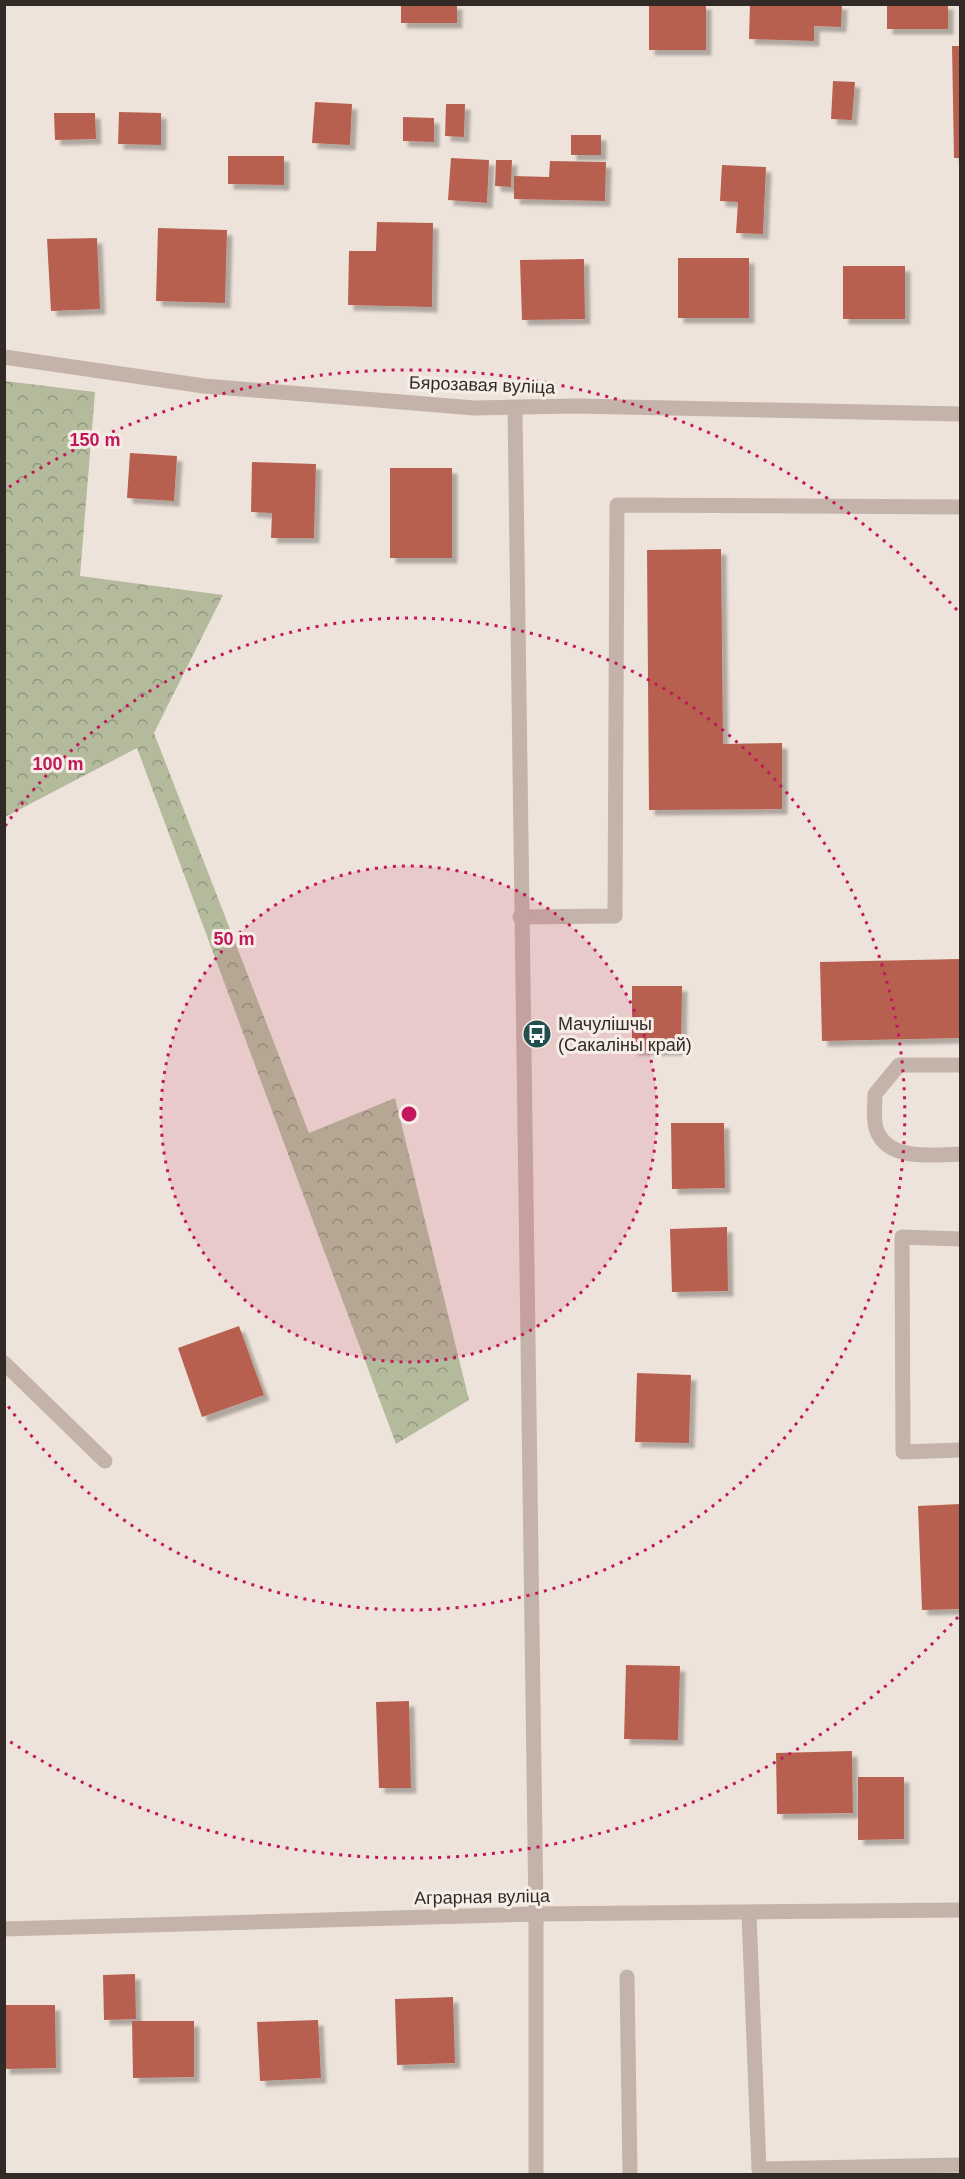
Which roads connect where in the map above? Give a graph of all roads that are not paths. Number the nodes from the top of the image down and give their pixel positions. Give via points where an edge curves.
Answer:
1 (4, 357) edge
2 (514, 409) junction
3 (960, 414) edge
4 (960, 507) edge
5 (520, 917) junction
6 (960, 1065) edge
7 (960, 1154) edge
8 (960, 1239) edge
9 (4, 1363) edge
10 (960, 1450) edge
11 (105, 1461) dead end
12 (960, 1910) edge
13 (536, 1914) junction
14 (749, 1914) junction
15 (4, 1929) edge
16 (627, 1977) dead end
17 (960, 2164) edge
18 (536, 2175) edge
19 (630, 2175) edge

1 - 2 street, Бярозавая вуліца via 204,386
2 - 3 street, Бярозавая вуліца via 576,406
2 - 5 street
4 - 5 street via 617,505 615,916
5 - 13 street
6 - 7 street via 899,1065 875,1094 876,1128 889,1145 912,1155
8 - 10 street via 902,1237 903,1452
9 - 11 street
12 - 14 street, Аграрная вуліца
13 - 14 street, Аграрная вуліца
13 - 15 street, Аграрная вуліца
13 - 18 street
14 - 17 street via 759,2169
16 - 19 street

